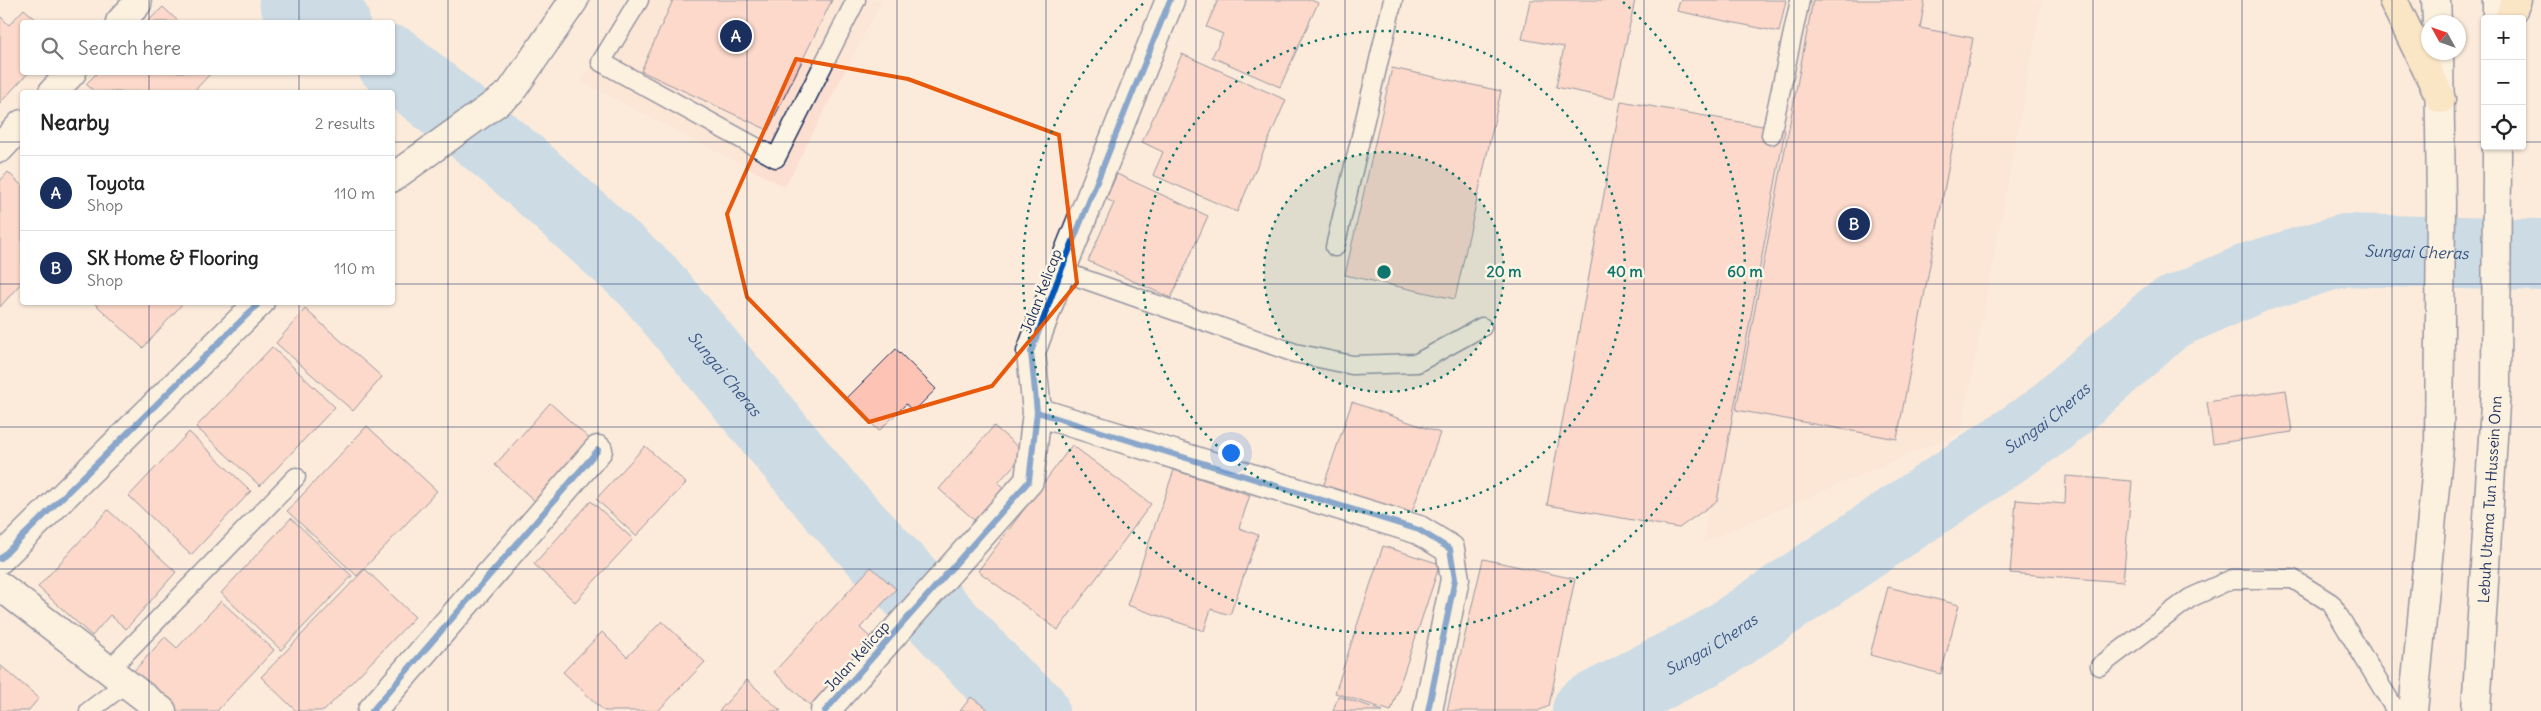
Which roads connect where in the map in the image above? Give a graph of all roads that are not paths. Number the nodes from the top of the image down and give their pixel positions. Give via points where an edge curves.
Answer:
1 (574, 0) edge
2 (639, 0) edge
3 (856, 0) edge
4 (1170, 0) edge
5 (1393, 0) edge
6 (1800, 0) edge
7 (2393, 0) edge
8 (2436, 0) edge
9 (2497, 0) edge
10 (2517, 0) edge
11 (2437, 15) edge
12 (2497, 15) edge
13 (2511, 15) edge
14 (2439, 60) edge
15 (69, 75) edge
16 (55, 90) edge
17 (2441, 99) junction
18 (20, 126) edge
19 (1771, 135) dead end
20 (0, 148) edge
21 (2497, 150) edge
22 (395, 176) edge
23 (1335, 247) dead end
24 (1061, 271) junction
25 (257, 305) edge
26 (1482, 327) dead end
27 (1037, 412) junction
28 (598, 450) dead end
29 (296, 477) dead end
30 (0, 559) edge
31 (0, 586) edge
32 (2100, 666) dead end
33 (118, 676) junction
34 (89, 711) edge
35 (162, 711) edge
36 (372, 711) edge
37 (824, 711) edge
38 (1428, 711) edge
39 (2396, 711) edge
40 (2413, 711) edge
41 (2476, 711) edge

1 - 22 street via 510,93
2 - 3 lane via 601,62 776,158
4 - 24 street, Jalan Kelicap
5 - 23 lane
6 - 19 lane
7 - 17 highway
8 - 11 street
9 - 12 street
10 - 13 highway
14 - 17 street
15 - 16 street
17 - 40 street via 2439,446
18 - 20 street
21 - 41 street, Lebuh Utama Tun Hussein Onn via 2496,389
24 - 26 lane via 1295,353 1352,365 1417,363
24 - 27 street, Jalan Kelicap via 1031,352
25 - 30 street
27 - 37 street, Jalan Kelicap via 1029,481
27 - 38 street via 1419,530 1450,548 1455,579
28 - 36 street
29 - 33 lane
31 - 33 street
32 - 39 lane via 2190,598 2232,579 2293,579 2331,603
33 - 34 lane
33 - 35 street

